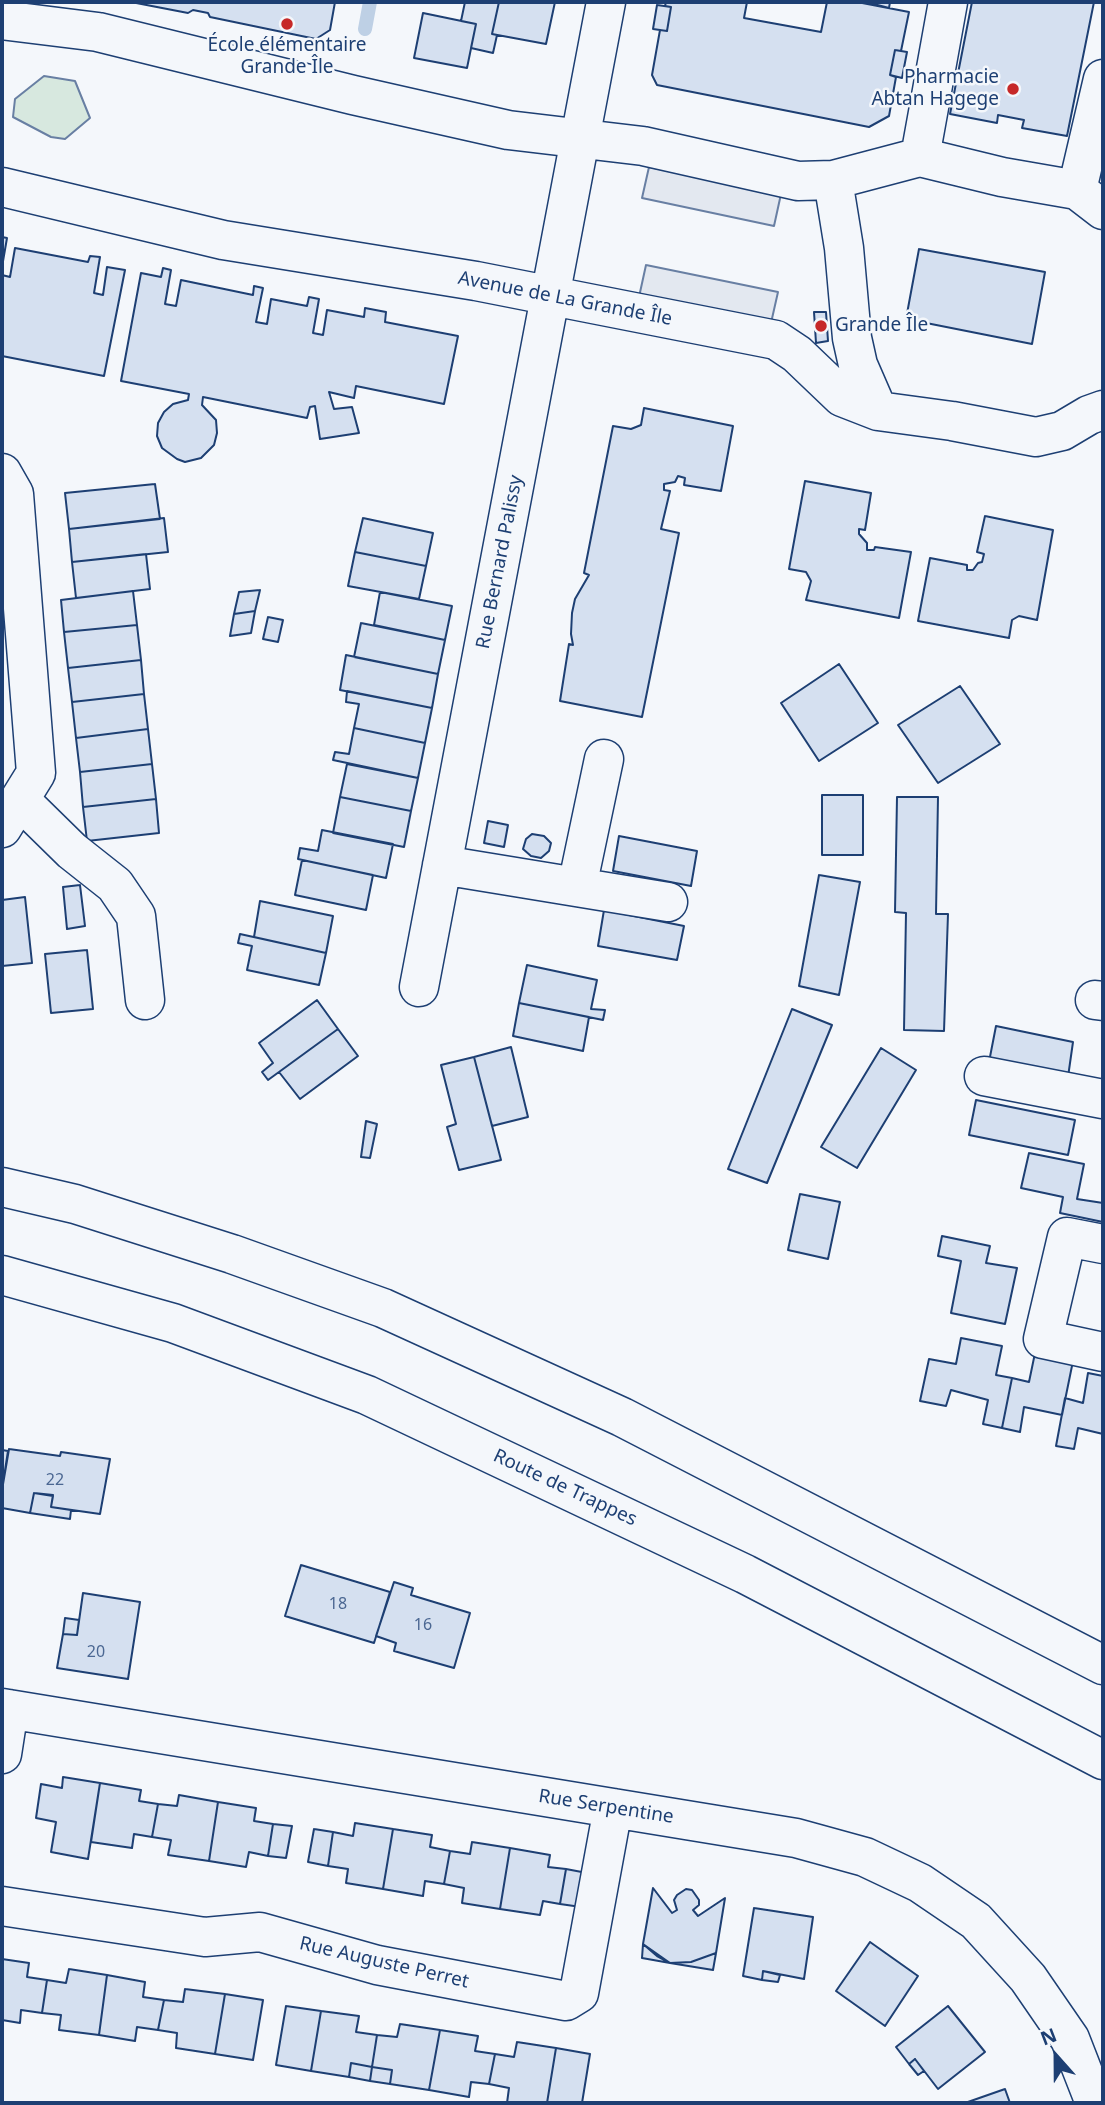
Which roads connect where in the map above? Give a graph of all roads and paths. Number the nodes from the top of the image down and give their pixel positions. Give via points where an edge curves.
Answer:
1 (606, 2) edge
2 (948, 2) edge
3 (2, 20) edge
4 (1103, 79) edge
5 (580, 137) junction
6 (920, 158) junction
7 (833, 180) junction
8 (2, 187) edge
9 (1090, 200) edge
10 (551, 295) junction
11 (1103, 410) edge
12 (878, 411) junction
13 (2, 472) edge
14 (604, 759) dead end
15 (11, 814) edge
16 (442, 865) junction
17 (577, 887) junction
18 (668, 902) dead end
19 (419, 987) dead end
20 (145, 1000) dead end
21 (984, 1076) dead end
22 (1103, 1099) edge
23 (2, 1187) edge
24 (1103, 1244) edge
25 (2, 1275) edge
26 (1103, 1352) edge
27 (1103, 1665) edge
28 (5, 1708) edge
29 (2, 1754) edge
30 (1103, 1760) edge
31 (612, 1808) junction
32 (2, 1906) edge
33 (1096, 2103) edge

1 - 5 street, Rue Bernard Palissy
2 - 6 street
3 - 5 street via 98,32 508,130
4 - 9 street
5 - 7 street via 643,146 798,181
5 - 10 street, Rue Bernard Palissy
6 - 7 street
6 - 9 street
7 - 12 street via 852,338
8 - 10 street, Avenue de La Grande Île via 223,240
10 - 12 street, Avenue de La Grande Île via 776,340 842,397
10 - 16 street, Rue Bernard Palissy
11 - 12 street, Avenue de La Grande Île via 1062,431 1036,438
13 - 15 street via 13,494 36,772
14 - 17 street
15 - 20 street via 72,851 115,886 136,916
16 - 17 street
16 - 19 street, Rue Bernard Palissy
17 - 18 street
21 - 22 street
23 - 27 street via 75,1204 383,1308 622,1417
24 - 26 street via 1067,1237 1043,1339
25 - 30 street, Route de Trappes via 173,1323 368,1395 744,1574
28 - 29 street
28 - 31 street, Rue Serpentine
31 - 32 street, Rue Auguste Perret via 579,1993 566,2001 377,1965 260,1932 205,1937
31 - 33 street, Rue Serpentine via 796,1838 865,1857 920,1883 976,1921 1028,1978 1070,2039

